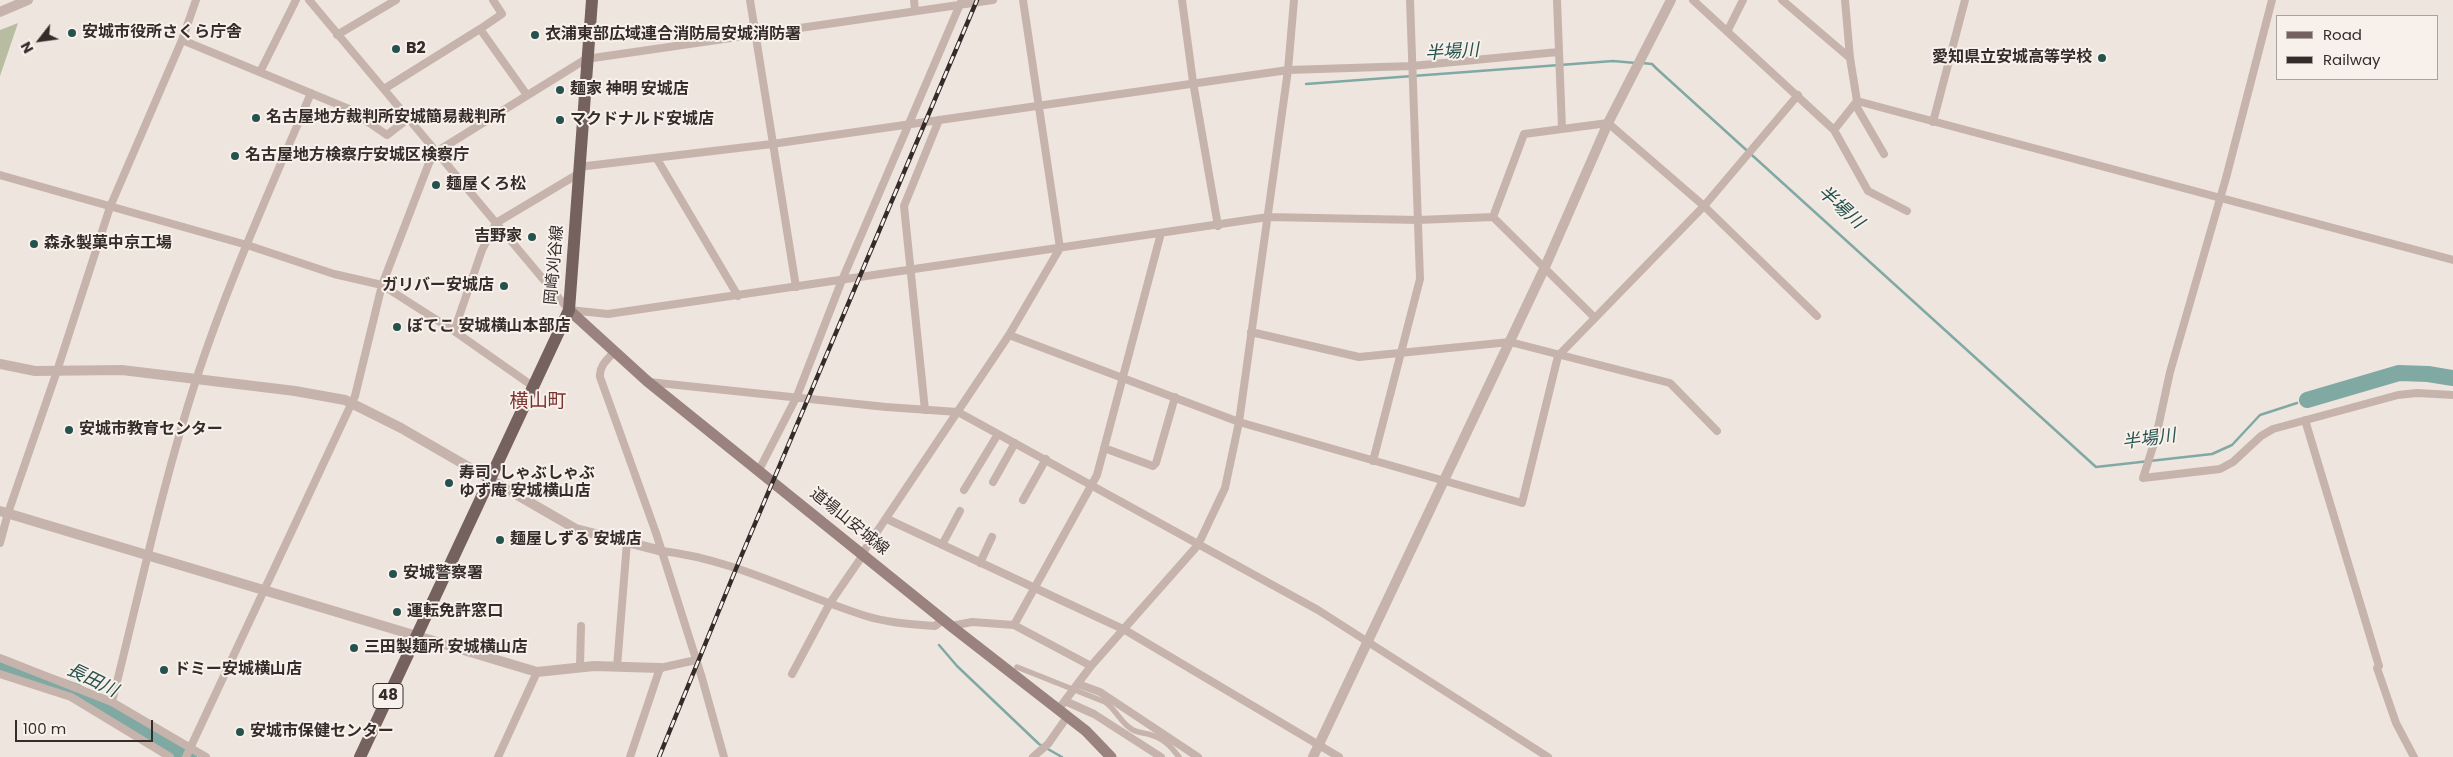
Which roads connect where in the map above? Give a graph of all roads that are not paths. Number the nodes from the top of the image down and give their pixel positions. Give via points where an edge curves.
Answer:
1 (28, 0) edge
2 (196, 0) edge
3 (296, 0) edge
4 (310, 0) edge
5 (396, 0) edge
6 (493, 0) edge
7 (592, 0) edge
8 (750, 0) edge
9 (914, 0) edge
10 (993, 0) edge
11 (1022, 0) edge
12 (1182, 0) edge
13 (1294, 0) edge
14 (1410, 0) edge
15 (1557, 0) edge
16 (1671, 0) edge
17 (1693, 0) edge
18 (1742, 0) edge
19 (1782, 0) edge
20 (1845, 0) edge
21 (1965, 0) edge
22 (2272, 0) edge
23 (961, 2) edge
24 (915, 11) junction
25 (0, 12) edge
26 (480, 29) junction
27 (1728, 30) junction
28 (337, 35) junction
29 (755, 36) junction
30 (182, 40) junction
31 (1558, 52) junction
32 (1850, 58) junction
33 (586, 59) junction
34 (1412, 66) junction
35 (1288, 70) junction
36 (260, 72) junction
37 (1193, 82) junction
38 (384, 89) junction
39 (311, 93) junction
40 (527, 95) junction
41 (1798, 95) junction
42 (1856, 102) junction
43 (1038, 105) junction
44 (409, 118) junction
45 (939, 120) junction
46 (1933, 122) junction
47 (910, 123) junction
48 (1608, 123) junction
49 (1562, 128) junction
50 (1834, 130) junction
51 (772, 144) junction
52 (436, 152) junction
53 (1884, 154) dead end
54 (657, 159) junction
55 (578, 171) junction
56 (0, 175) edge
57 (2220, 198) junction
58 (1704, 206) junction
59 (110, 207) junction
60 (1907, 211) dead end
61 (1268, 217) junction
62 (1493, 217) junction
63 (1418, 220) junction
64 (496, 223) junction
65 (1218, 226) junction
66 (1161, 233) junction
67 (247, 246) junction
68 (1060, 248) junction
69 (2453, 260) edge
70 (1545, 266) junction
71 (912, 270) junction
72 (842, 280) junction
73 (382, 285) junction
74 (796, 287) junction
75 (738, 296) junction
76 (569, 310) junction
77 (1817, 316) dead end
78 (1596, 318) junction
79 (454, 331) junction
80 (1251, 332) junction
81 (1008, 335) junction
82 (1510, 342) junction
83 (614, 352) junction
84 (1402, 352) junction
85 (1558, 356) junction
86 (0, 364) edge
87 (57, 371) junction
88 (1123, 377) junction
89 (196, 380) junction
90 (647, 382) junction
91 (534, 387) junction
92 (2453, 395) edge
93 (796, 396) junction
94 (1175, 397) junction
95 (352, 404) junction
96 (925, 410) junction
97 (958, 412) junction
98 (2305, 420) junction
99 (1239, 422) junction
100 (1717, 431) dead end
101 (998, 434) junction
102 (1015, 443) junction
103 (1104, 448) junction
104 (1046, 459) junction
105 (1373, 461) junction
106 (759, 470) junction
107 (490, 479) junction
108 (1445, 479) junction
109 (994, 482) dead end
110 (1092, 486) junction
111 (964, 490) dead end
112 (1024, 500) dead end
113 (960, 511) dead end
114 (4, 512) edge
115 (887, 519) junction
116 (992, 538) dead end
117 (627, 542) junction
118 (0, 543) edge
119 (942, 545) junction
120 (1198, 545) junction
121 (662, 551) junction
122 (863, 554) junction
123 (149, 556) junction
124 (980, 563) junction
125 (264, 588) junction
126 (1034, 588) junction
127 (830, 603) junction
128 (947, 623) junction
129 (1014, 625) junction
130 (581, 626) dead end
131 (1125, 630) junction
132 (416, 636) junction
133 (1367, 640) junction
134 (0, 658) edge
135 (696, 660) junction
136 (1092, 666) junction
137 (580, 667) junction
138 (617, 667) junction
139 (1017, 667) dead end
140 (660, 668) junction
141 (538, 672) junction
142 (0, 674) edge
143 (792, 674) dead end
144 (1076, 686) junction
145 (112, 702) junction
146 (1063, 709) junction
147 (1318, 745) junction
148 (188, 753) edge
149 (170, 757) edge
150 (206, 757) edge
151 (360, 757) edge
152 (498, 757) edge
153 (630, 757) edge
154 (724, 757) edge
155 (1033, 757) edge
156 (1111, 757) edge
157 (1161, 757) edge
158 (1179, 757) edge
159 (1198, 757) edge
160 (1313, 757) edge
161 (1339, 757) edge
162 (1548, 757) edge
163 (2414, 757) edge

1 - 25 street
2 - 30 street
3 - 36 street
4 - 28 street
5 - 28 street
6 - 26 street via 502,14
7 - 33 main road, 岡崎刈谷線 / 48
8 - 29 street
9 - 24 street
10 - 23 street
11 - 43 street
12 - 37 street
13 - 35 street
14 - 34 street
15 - 31 street
16 - 48 street
17 - 27 street
18 - 27 street
19 - 32 street
20 - 32 street
21 - 46 street
22 - 57 street
23 - 24 street
23 - 47 street
24 - 29 street
26 - 38 street
26 - 40 street
27 - 41 street
28 - 38 street
29 - 33 street
29 - 51 street
30 - 36 street
30 - 59 street
31 - 34 street
31 - 49 street
32 - 42 street
33 - 40 street
33 - 55 main road, 岡崎刈谷線 / 48
34 - 35 street
34 - 63 street
35 - 37 street
35 - 61 street
36 - 39 street
37 - 43 street
37 - 65 street
38 - 44 street
39 - 44 street via 349,109 387,135
39 - 67 street
40 - 52 street
41 - 50 street
41 - 58 street
42 - 46 street
42 - 50 street
42 - 53 street
43 - 45 street
43 - 68 street
44 - 52 street
45 - 47 street
45 - 71 street via 904,206
46 - 57 street
47 - 51 street
47 - 72 street
48 - 49 street
48 - 58 street
48 - 70 street
49 - 62 street via 1524,134
50 - 60 street via 1868,191
51 - 54 street
51 - 74 street
52 - 64 street
52 - 73 street
54 - 55 street
54 - 75 street
55 - 64 street
55 - 76 main road, 岡崎刈谷線 / 48
56 - 59 street
57 - 69 street
57 - 98 street via 2143,478 2220,469 2234,462 2273,429
58 - 77 street
58 - 78 street
59 - 67 street
59 - 87 street
61 - 63 street
61 - 65 street
61 - 80 street
62 - 63 street
62 - 70 street
63 - 84 street via 1420,279
64 - 76 street
64 - 79 street via 482,250
65 - 66 street
66 - 68 street
66 - 88 street
67 - 73 street via 334,274
67 - 89 street
68 - 71 street
68 - 81 street
70 - 78 street
70 - 82 street
71 - 72 street
71 - 96 street
72 - 74 street
72 - 93 street
73 - 79 street
73 - 95 street
74 - 75 street
75 - 76 street via 608,314
76 - 83 main road, 道場山安城線
76 - 91 main road, 岡崎刈谷線 / 48
78 - 85 street
79 - 91 street
80 - 84 street via 1359,356
80 - 99 street
81 - 88 street
81 - 97 street
82 - 84 street
82 - 85 street
82 - 108 street
83 - 90 main road, 道場山安城線
83 - 121 street via 602,365 600,377
84 - 105 street
85 - 100 street via 1670,383
85 - 108 street via 1522,503
86 - 87 street
87 - 89 street via 122,370
87 - 114 street
88 - 94 street
88 - 103 street
89 - 95 street via 312,394
89 - 123 street
90 - 93 street
90 - 106 main road, 道場山安城線
91 - 107 main road, 岡崎刈谷線 / 48
92 - 98 street via 2398,394
93 - 96 street
93 - 106 street
94 - 99 street
94 - 103 street via 1153,466
95 - 107 street
95 - 125 street
96 - 97 street
97 - 101 street
97 - 115 street
98 - 163 street via 2377,668 2396,723
99 - 105 street
99 - 120 street via 1226,488
101 - 102 street
101 - 111 street
102 - 104 street
102 - 109 street
103 - 110 street
104 - 110 street
104 - 112 street
105 - 108 street
106 - 122 main road, 道場山安城線
107 - 117 street via 576,529
107 - 132 main road, 岡崎刈谷線 / 48
108 - 133 street
110 - 120 street
110 - 126 street
113 - 119 street
114 - 118 street
114 - 123 street
115 - 119 street
115 - 122 street
116 - 124 street
117 - 121 street
117 - 138 street
119 - 124 street
120 - 131 street
120 - 133 street
121 - 127 street via 690,555 746,572
121 - 135 street
122 - 127 street
122 - 128 main road, 道場山安城線
123 - 125 street
123 - 145 street
124 - 126 street
125 - 132 street
125 - 148 street
126 - 129 street
126 - 131 street
127 - 128 street via 868,617 935,626
127 - 143 street
128 - 129 street
128 - 146 main road, 道場山安城線
129 - 136 street
130 - 137 street
131 - 136 street
131 - 147 street
132 - 141 street
132 - 151 main road, 岡崎刈谷線 / 48
133 - 147 street
133 - 162 street
134 - 145 street
135 - 140 street
135 - 154 street
136 - 144 street
137 - 138 street
137 - 141 street
138 - 140 street
139 - 144 street
140 - 153 street
141 - 152 street
142 - 149 street via 71,697
144 - 146 street
144 - 158 street via 1114,707 1134,731 1159,737 1168,743
144 - 159 street via 1100,692
145 - 148 street
146 - 155 street via 1048,744
146 - 156 main road, 道場山安城線
146 - 157 street via 1094,714
147 - 160 street
147 - 161 street
148 - 150 street

